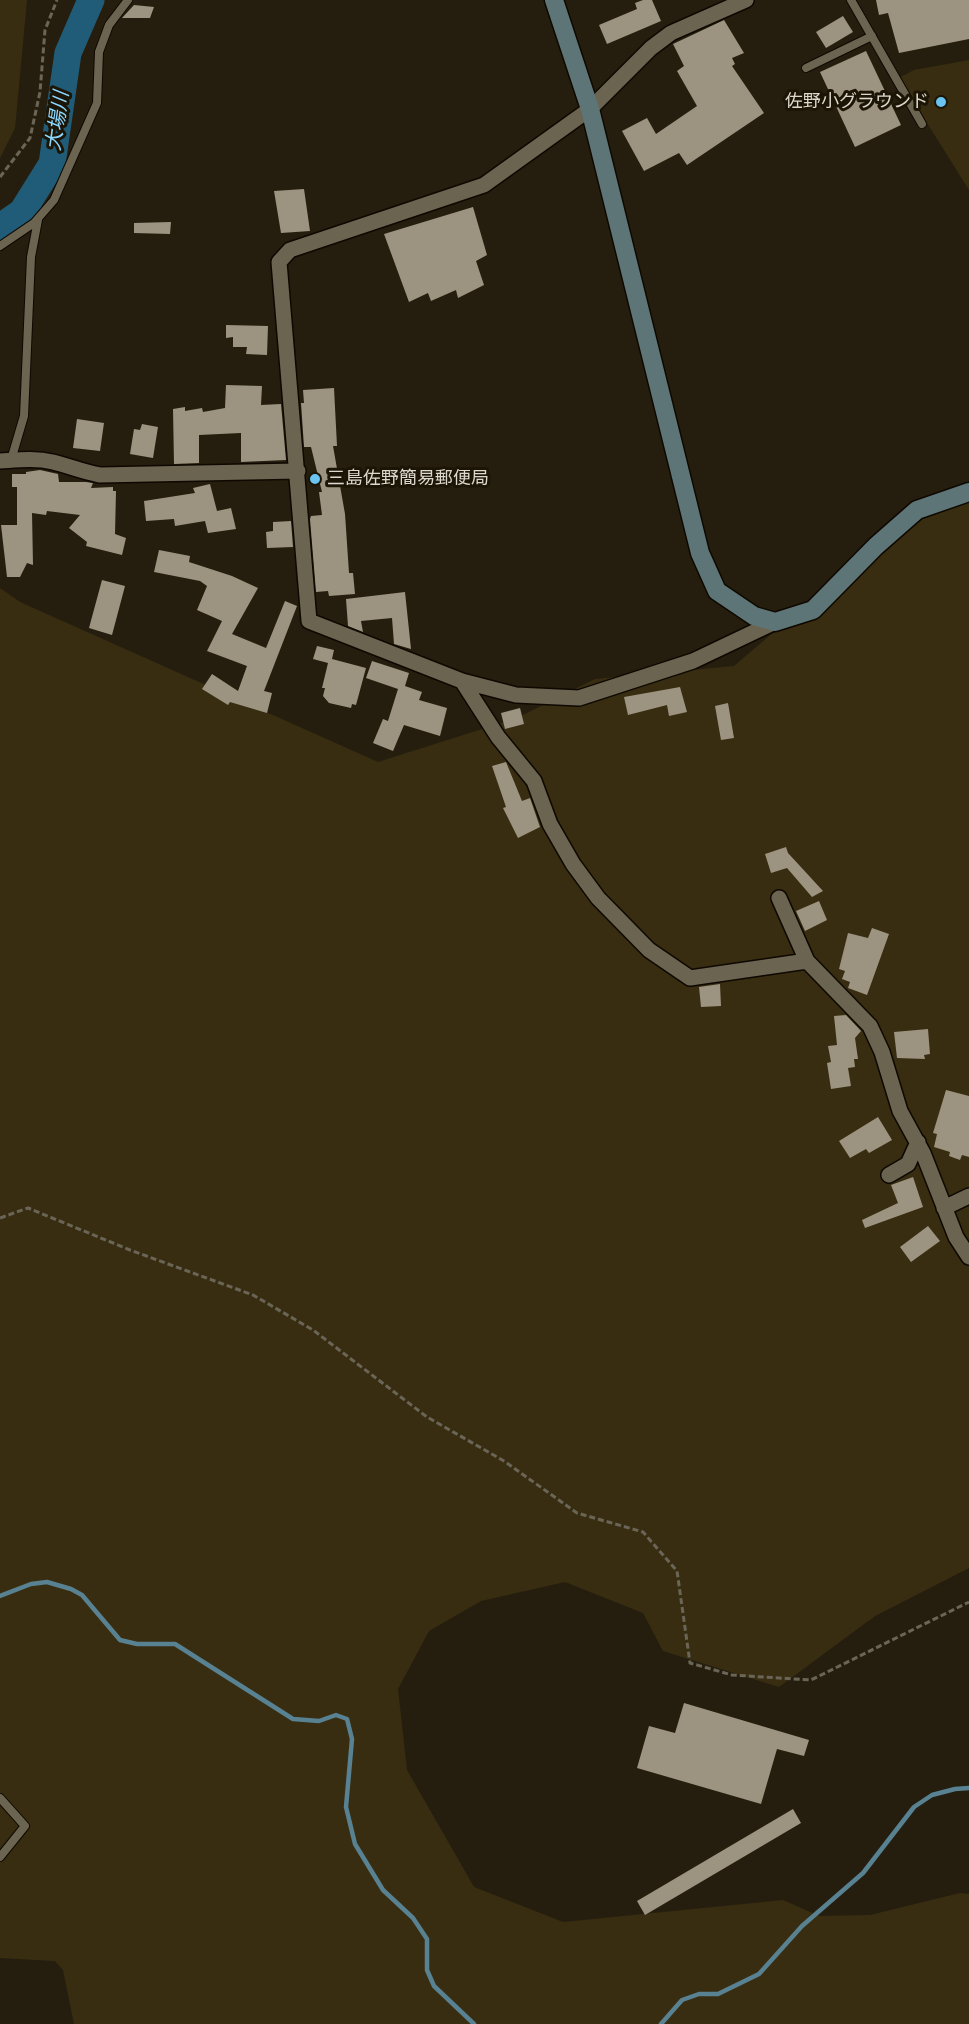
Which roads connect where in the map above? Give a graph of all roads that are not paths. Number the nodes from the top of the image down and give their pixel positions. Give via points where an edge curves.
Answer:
1 (128, 0) edge
2 (554, 0) edge
3 (746, 0) edge
4 (851, 0) edge
5 (872, 36) junction
6 (806, 68) dead end
7 (590, 109) junction
8 (922, 124) dead end
9 (38, 218) junction
10 (0, 246) edge
11 (5, 461) edge
12 (298, 471) junction
13 (969, 492) edge
14 (775, 622) junction
15 (462, 681) junction
16 (779, 898) dead end
17 (807, 962) junction
18 (918, 1143) junction
19 (889, 1175) dead end
20 (969, 1196) edge
21 (944, 1208) junction
22 (969, 1257) edge
23 (0, 1798) edge
24 (0, 1857) edge

1 - 9 lane via 109,25 99,52 97,103 54,200
2 - 7 street
3 - 7 street via 671,33
4 - 5 lane
5 - 6 lane
5 - 8 lane
7 - 12 street via 484,185 290,250 279,262
7 - 14 street via 700,553 717,591 754,616
9 - 10 lane
9 - 11 lane via 31,257 24,416
11 - 12 street via 30,459 100,475
12 - 15 street via 309,621
13 - 14 street via 917,510 813,610
14 - 15 street via 693,662 579,698 516,695
15 - 17 street via 498,737 534,781 550,824 573,864 598,898 649,950 690,978
16 - 17 street
17 - 18 street via 870,1026 900,1111
18 - 19 street via 908,1164
18 - 21 street
20 - 21 street
21 - 22 street
23 - 24 lane via 25,1826

